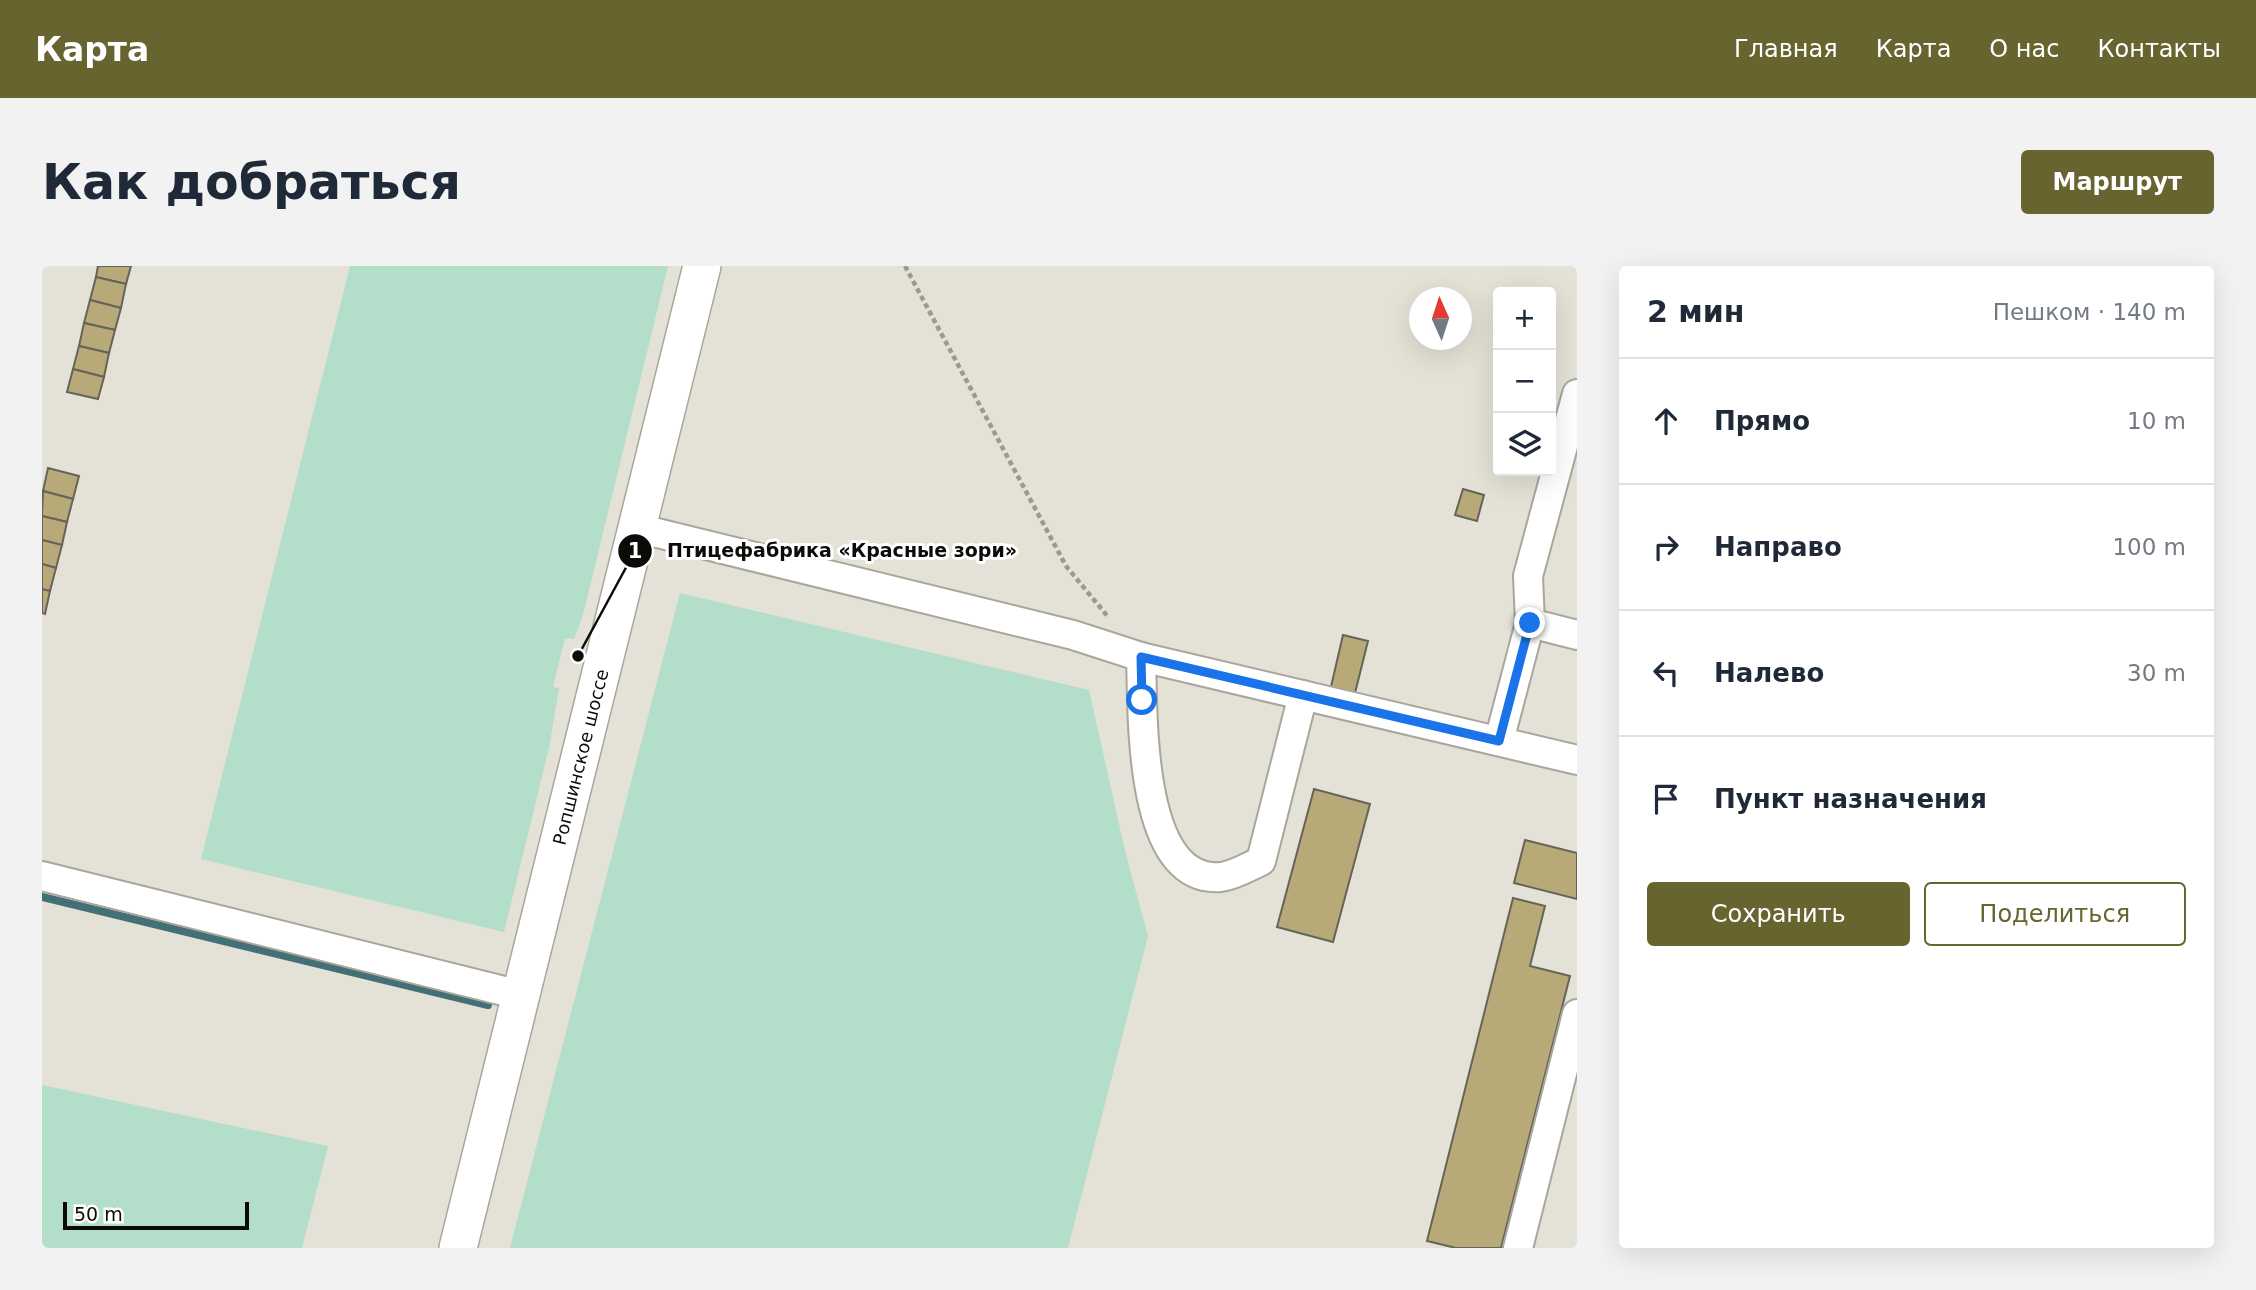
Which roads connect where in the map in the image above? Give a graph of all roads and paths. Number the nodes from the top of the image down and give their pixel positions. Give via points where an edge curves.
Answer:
1 (702, 266) edge
2 (905, 266) edge
3 (1577, 394) edge
4 (637, 528) junction
5 (1530, 623) junction
6 (1577, 635) edge
7 (1141, 657) junction
8 (1303, 695) junction
9 (1499, 741) junction
10 (1577, 760) edge
11 (42, 876) edge
12 (520, 995) junction
13 (1577, 1014) edge
14 (458, 1248) edge
15 (1518, 1248) edge

1 - 4 main road, Ропшинское шоссе
2 - 7 path via 1066,566
3 - 5 street via 1528,576
4 - 7 street via 1073,635
4 - 12 main road, Ропшинское шоссе
5 - 6 street
5 - 9 street
7 - 8 street
7 - 8 street via 1151,797 1165,844 1181,864 1198,875 1221,877 1261,861
8 - 9 street
9 - 10 street
11 - 12 street
12 - 14 main road, Ропшинское шоссе
13 - 15 street

